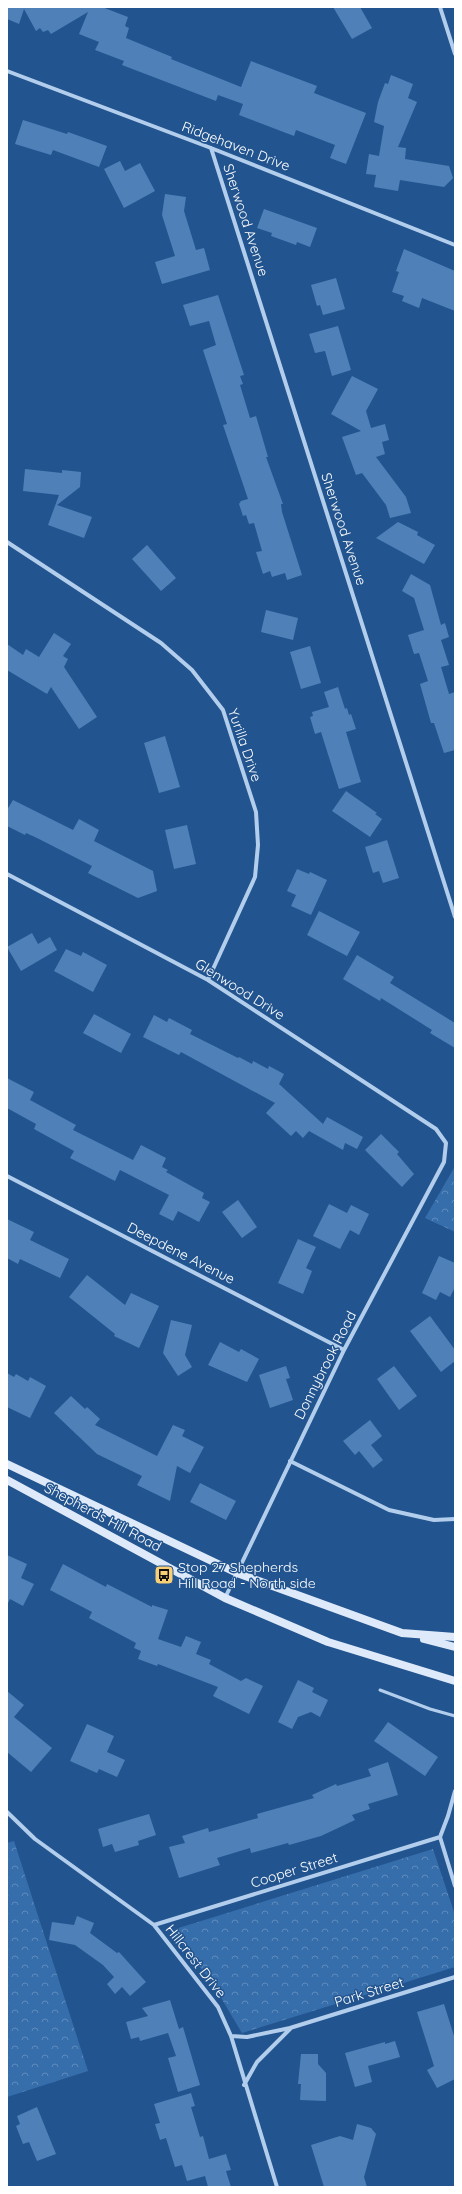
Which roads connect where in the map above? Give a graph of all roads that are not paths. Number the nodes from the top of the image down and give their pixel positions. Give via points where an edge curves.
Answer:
1 (440, 7) edge
2 (455, 54) edge
3 (7, 71) edge
4 (211, 148) junction
5 (455, 244) edge
6 (7, 542) edge
7 (7, 874) edge
8 (455, 917) edge
9 (208, 980) junction
10 (446, 1144) joint
11 (7, 1176) edge
12 (344, 1350) junction
13 (290, 1462) junction
14 (7, 1464) edge
15 (7, 1480) edge
16 (455, 1519) edge
17 (237, 1572) junction
18 (225, 1598) junction
19 (402, 1633) junction
20 (455, 1637) edge
21 (455, 1647) edge
22 (455, 1680) edge
23 (380, 1690) dead end
24 (455, 1716) edge
25 (455, 1791) edge
26 (7, 1812) edge
27 (440, 1837) junction
28 (455, 1886) edge
29 (154, 1925) junction
30 (455, 1977) edge
31 (290, 2028) junction
32 (231, 2036) junction
33 (244, 2085) junction
34 (277, 2187) edge

1 - 2 street
3 - 4 street, Ridgehaven Drive
4 - 5 street, Ridgehaven Drive
4 - 8 street, Sherwood Avenue
6 - 9 street, Yurilla Drive via 161,643 192,670 223,710 256,812 258,845 255,877
7 - 9 street, Glenwood Drive
9 - 10 street, Glenwood Drive via 436,1129
10 - 12 street, Donnybrook Road via 444,1162
11 - 12 street, Deepdene Avenue
12 - 13 street, Donnybrook Road
13 - 16 street via 389,1510 434,1520
13 - 17 street, Donnybrook Road
14 - 17 main road, Shepherds Hill Road
15 - 18 main road, Shepherds Hill Road
17 - 18 street, Donnybrook Road
17 - 19 main road, Shepherds Hill Road
18 - 22 main road, Shepherds Hill Road via 328,1642
19 - 20 main road, Shepherds Hill Road
19 - 21 main road
23 - 24 lane
25 - 27 street
26 - 29 street, Hillcrest Drive via 35,1839
27 - 28 street
27 - 29 street, Cooper Street
29 - 32 street, Hillcrest Drive via 218,2007
30 - 31 street, Park Street
31 - 32 street, Park Street via 248,2037
31 - 33 street, Park Street via 257,2062
32 - 33 street, Hillcrest Drive
33 - 34 street, Hillcrest Drive

